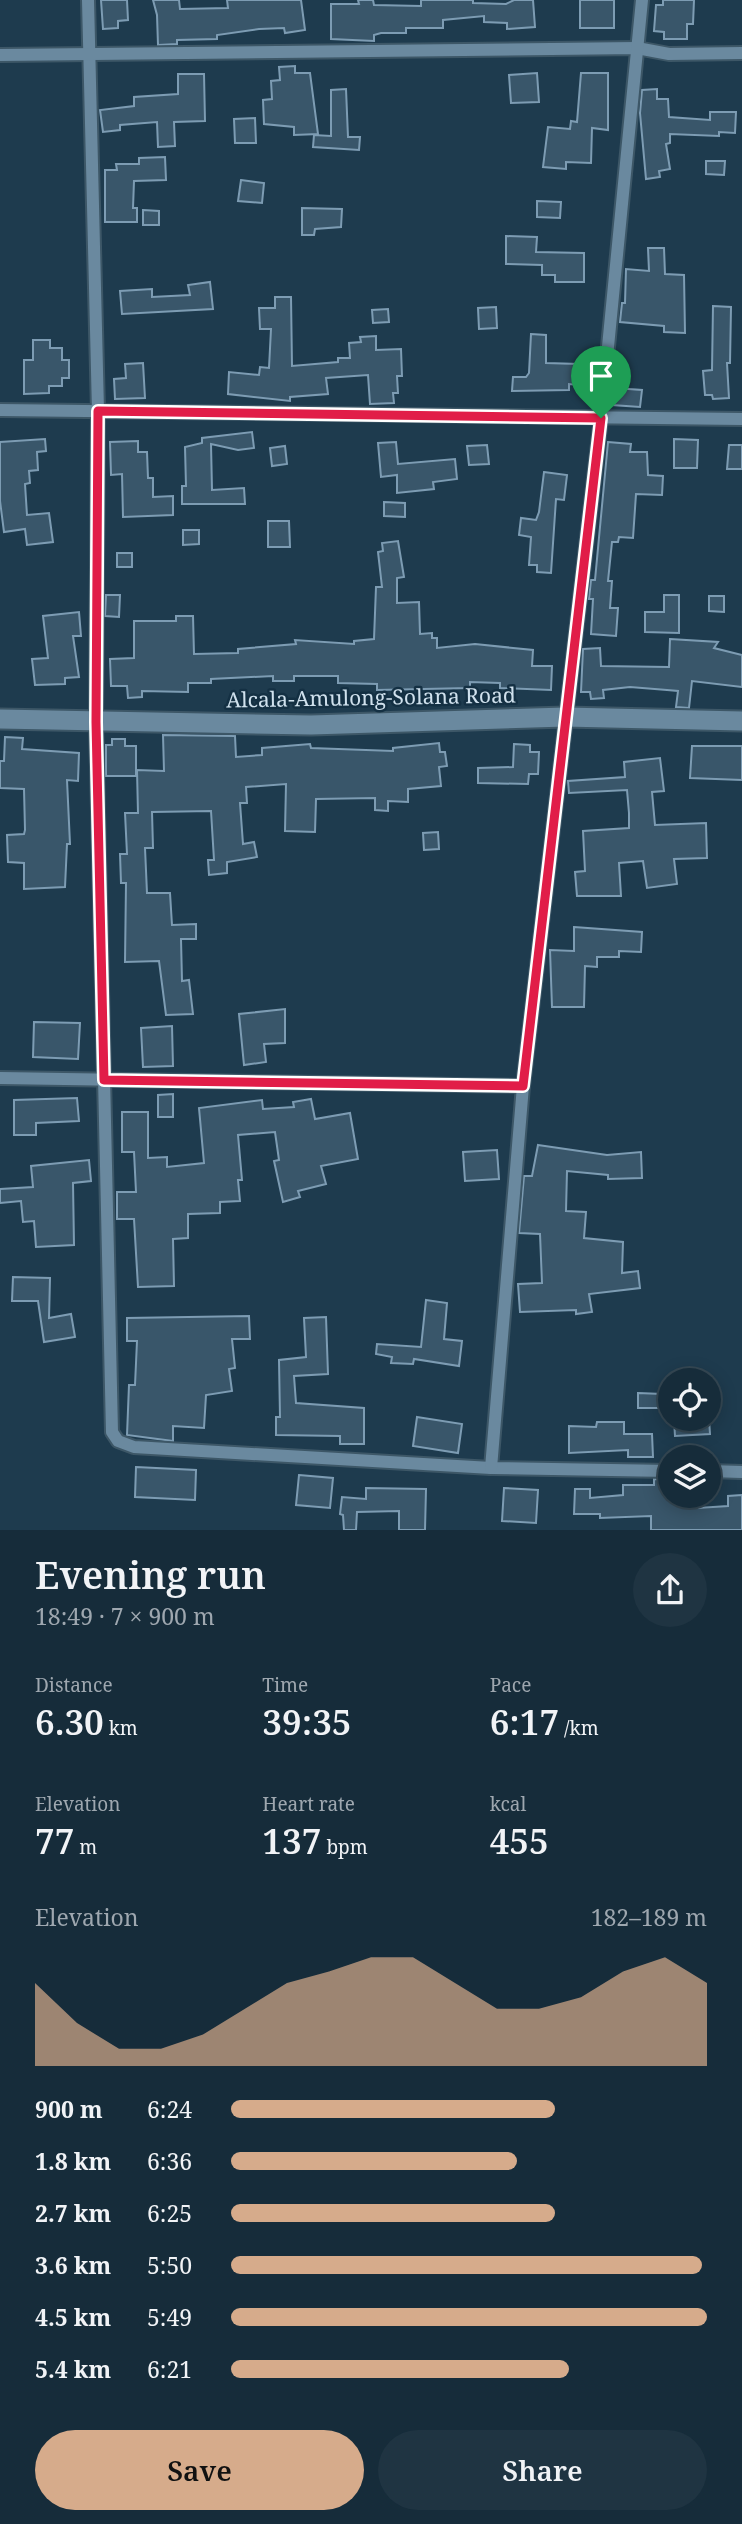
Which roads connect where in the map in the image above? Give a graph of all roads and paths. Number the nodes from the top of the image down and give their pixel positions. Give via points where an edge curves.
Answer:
1 (88, 0) edge
2 (642, 0) edge
3 (637, 48) junction
4 (742, 53) edge
5 (0, 55) edge
6 (90, 56) junction
7 (0, 410) edge
8 (98, 411) junction
9 (601, 418) junction
10 (742, 419) edge
11 (565, 717) junction
12 (0, 719) edge
13 (742, 721) edge
14 (96, 722) junction
15 (0, 1078) edge
16 (104, 1080) junction
17 (523, 1086) junction
18 (491, 1468) junction
19 (658, 1471) edge
20 (721, 1471) edge
21 (742, 1472) edge

1 - 6 street
2 - 3 street
3 - 4 street via 669,54
3 - 6 street
3 - 9 street
5 - 6 street
6 - 8 street
7 - 8 street
8 - 9 street
8 - 14 street
9 - 10 street
9 - 11 street
11 - 13 main road, Alcala-Amulong-Solana Road
11 - 14 main road, Alcala-Amulong-Solana Road via 311,725
11 - 17 street
12 - 14 main road, Alcala-Amulong-Solana Road
14 - 16 street
15 - 16 street
16 - 17 street
16 - 18 street via 111,1422 118,1441 134,1447
17 - 18 street
18 - 19 street
20 - 21 street

